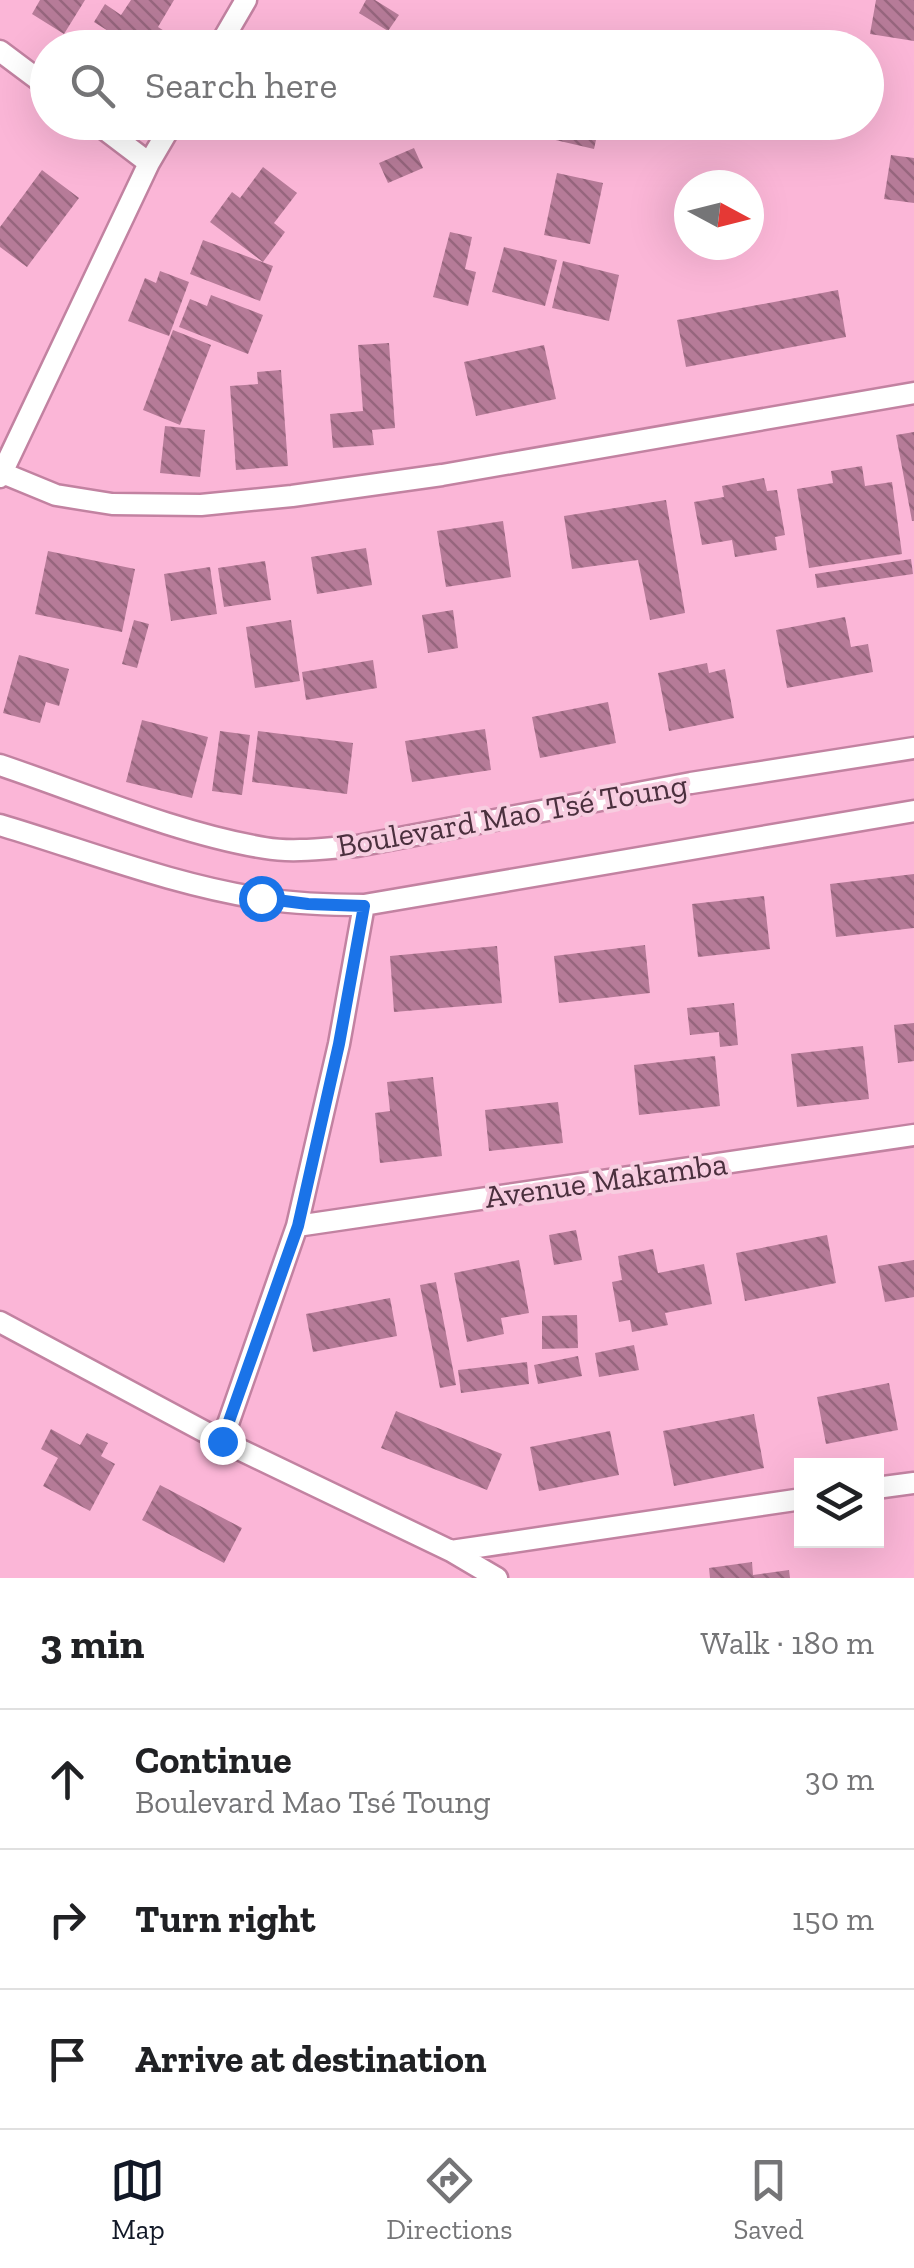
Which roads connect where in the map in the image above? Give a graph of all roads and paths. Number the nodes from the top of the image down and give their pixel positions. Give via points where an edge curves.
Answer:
1 (246, 0) edge
2 (228, 30) edge
3 (0, 52) edge
4 (30, 74) edge
5 (119, 140) edge
6 (162, 140) edge
7 (149, 163) junction
8 (914, 393) edge
9 (0, 474) edge
10 (914, 748) edge
11 (0, 765) edge
12 (914, 811) edge
13 (0, 825) edge
14 (364, 906) junction
15 (914, 1135) edge
16 (298, 1226) junction
17 (0, 1322) edge
18 (222, 1441) junction
19 (914, 1482) edge
20 (884, 1487) edge
21 (794, 1500) edge
22 (450, 1552) junction
23 (497, 1578) edge

1 - 2 street
3 - 4 street
5 - 7 street
6 - 7 street
7 - 9 street
8 - 9 street via 442,475 220,503 112,504 56,495
10 - 11 street, Boulevard Mao Tsé Toung via 357,846 307,849 266,849 184,828
12 - 14 street, Boulevard Mao Tsé Toung
13 - 14 street, Boulevard Mao Tsé Toung via 261,898
14 - 16 street
15 - 16 street, Avenue Makamba
16 - 18 street
17 - 18 street
18 - 22 street
19 - 20 street
21 - 22 street
22 - 23 street

